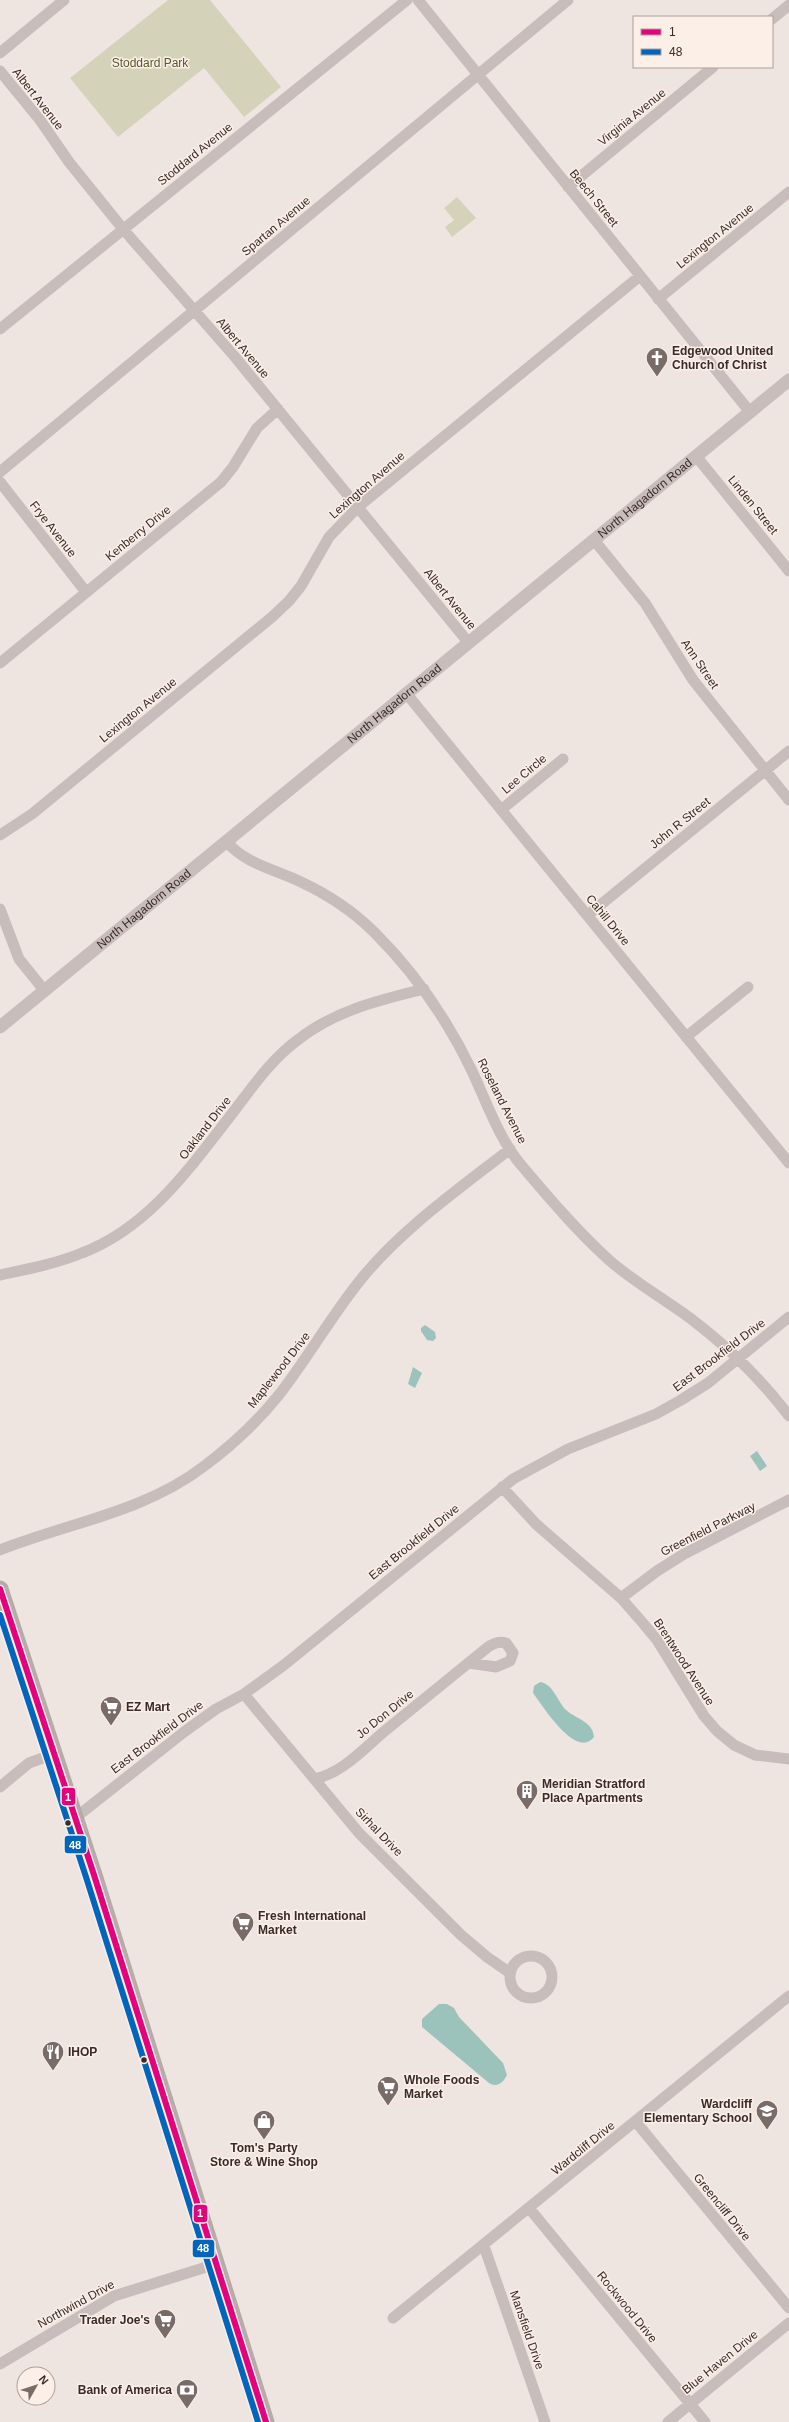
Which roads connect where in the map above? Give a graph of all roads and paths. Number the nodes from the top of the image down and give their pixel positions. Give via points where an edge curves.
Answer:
1 (64, 0) edge
2 (407, 0) edge
3 (418, 0) edge
4 (568, 0) edge
5 (789, 5) edge
6 (773, 18) edge
7 (0, 53) edge
8 (712, 68) edge
9 (0, 70) edge
10 (478, 74) junction
11 (568, 187) junction
12 (789, 192) edge
13 (123, 229) junction
14 (640, 276) junction
15 (658, 299) junction
16 (194, 310) junction
17 (0, 329) edge
18 (789, 380) edge
19 (278, 410) junction
20 (750, 412) junction
21 (696, 456) junction
22 (0, 472) edge
23 (0, 482) edge
24 (358, 507) junction
25 (594, 540) junction
26 (789, 571) edge
27 (86, 592) junction
28 (468, 642) junction
29 (0, 664) edge
30 (406, 693) junction
31 (789, 750) edge
32 (563, 759) dead end
33 (765, 770) junction
34 (789, 800) edge
35 (501, 810) junction
36 (0, 835) edge
37 (226, 841) junction
38 (0, 909) edge
39 (588, 915) junction
40 (748, 987) dead end
41 (44, 990) junction
42 (424, 990) junction
43 (0, 1027) edge
44 (686, 1037) junction
45 (510, 1149) junction
46 (787, 1158) edge
47 (0, 1275) edge
48 (789, 1317) edge
49 (738, 1358) junction
50 (789, 1416) edge
51 (502, 1487) junction
52 (789, 1500) edge
53 (0, 1550) edge
54 (0, 1589) edge
55 (621, 1598) junction
56 (469, 1663) dead end
57 (244, 1694) junction
58 (54, 1754) junction
59 (789, 1759) edge
60 (314, 1779) junction
61 (0, 1787) edge
62 (75, 1818) junction
63 (510, 1973) dead end
64 (789, 1996) edge
65 (636, 2122) junction
66 (529, 2208) junction
67 (484, 2246) junction
68 (216, 2264) junction
69 (789, 2308) edge
70 (393, 2318) dead end
71 (789, 2323) edge
72 (0, 2364) edge
73 (690, 2404) junction
74 (266, 2422) edge
75 (545, 2422) edge
76 (668, 2422) edge
77 (705, 2422) edge

1 - 7 street
2 - 13 street, Stoddard Avenue
3 - 10 street, Beech Street
4 - 10 street, Spartan Avenue
5 - 6 street
8 - 11 street, Virginia Avenue
9 - 13 street, Albert Avenue
10 - 11 street, Beech Street
10 - 16 street, Spartan Avenue
11 - 14 street, Beech Street
12 - 15 street, Lexington Avenue
13 - 16 street, Albert Avenue
13 - 17 street, Stoddard Avenue
14 - 15 street, Beech Street
14 - 24 street, Lexington Avenue
15 - 20 street, Beech Street
16 - 19 street, Albert Avenue
16 - 22 street, Spartan Avenue
18 - 20 street, North Hagadorn Road
19 - 24 street, Albert Avenue
19 - 27 street, Kenberry Drive via 257,428 221,482
20 - 21 street, North Hagadorn Road
21 - 25 street, North Hagadorn Road
21 - 26 street, Linden Street
23 - 27 street, Frye Avenue
24 - 28 street, Albert Avenue
24 - 36 street, Lexington Avenue via 329,537 301,586 283,607 32,814
25 - 28 street, North Hagadorn Road
25 - 33 street, Ann Street via 645,603 693,680
27 - 29 street, Kenberry Drive
28 - 30 street, North Hagadorn Road
30 - 35 street, Cahill Drive
30 - 37 street, North Hagadorn Road
31 - 33 street, John R Street
32 - 35 street, Lee Circle
33 - 34 street, Ann Street
33 - 39 street, John R Street
35 - 39 street, Cahill Drive
37 - 41 street, North Hagadorn Road
37 - 42 street, Roseland Avenue via 236,852 250,861 300,881 341,904 376,933
38 - 41 street via 19,959
39 - 44 street, Cahill Drive
40 - 44 street
41 - 43 street, North Hagadorn Road
42 - 45 street, Roseland Avenue via 454,1035
42 - 47 street, Oakland Drive via 351,1009 298,1039 273,1062 176,1184 130,1226 83,1253 40,1267
44 - 46 street, Cahill Drive
45 - 49 street, Roseland Avenue via 565,1214 609,1260 689,1317
45 - 53 street, Maplewood Drive via 408,1231 380,1258 361,1279 277,1397 253,1423 202,1468 173,1486 131,1505
48 - 49 street, East Brookfield Drive
49 - 50 street, Roseland Avenue via 775,1397
49 - 51 street, East Brookfield Drive via 695,1392 669,1407 555,1455
51 - 55 street, Brentwood Avenue via 536,1524
51 - 57 street, East Brookfield Drive via 284,1666
52 - 55 street, Greenfield Parkway via 684,1554
54 - 58 main road
55 - 59 street, Brentwood Avenue via 657,1640 704,1716 717,1731 734,1745 755,1755
56 - 60 street, Jo Don Drive via 345,1764 324,1777
57 - 60 street, Sirhal Drive
57 - 62 street, East Brookfield Drive via 179,1735
58 - 61 street via 29,1763
58 - 62 main road
60 - 63 street, Sirhal Drive via 359,1833 461,1935
62 - 68 main road
64 - 65 street, Wardcliff Drive
65 - 66 street, Wardcliff Drive
65 - 69 street, Greencliff Drive
66 - 67 street, Wardcliff Drive
66 - 73 street, Rockwood Drive
67 - 70 street, Wardcliff Drive
67 - 75 street, Mansfield Drive
68 - 72 street, Northwind Drive via 114,2296
68 - 74 main road
71 - 73 street, Blue Haven Drive
73 - 76 street, Blue Haven Drive
73 - 77 street, Rockwood Drive

